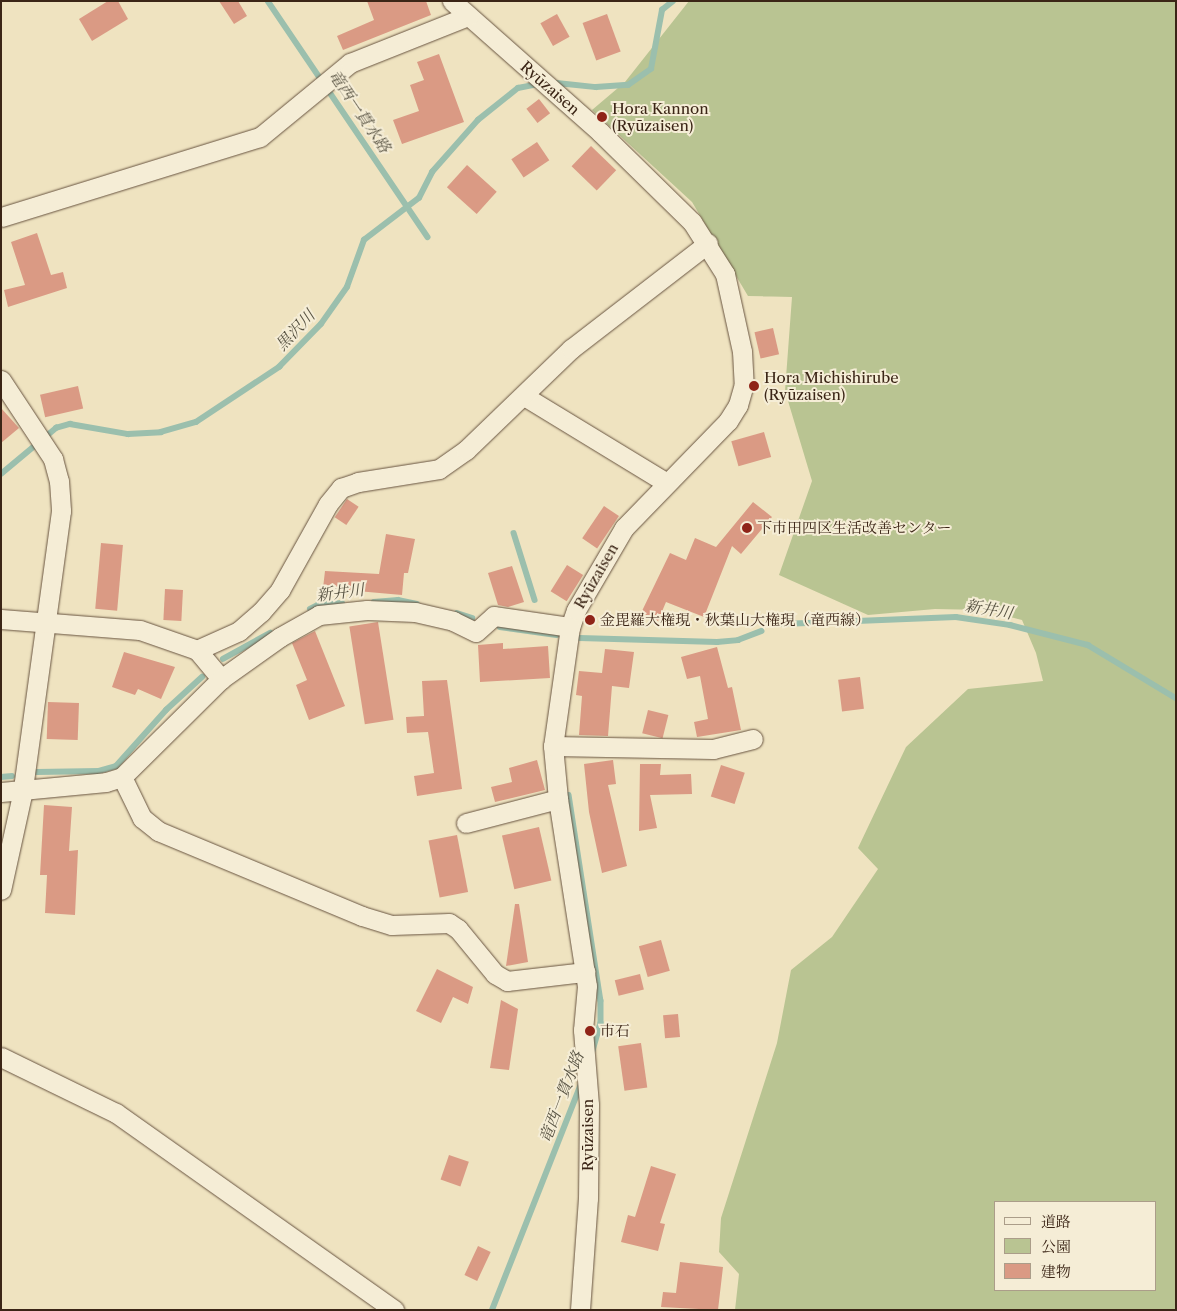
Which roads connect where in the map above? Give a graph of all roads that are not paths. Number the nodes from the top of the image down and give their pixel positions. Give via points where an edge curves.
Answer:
1 (452, 1) edge
2 (468, 16) junction
3 (1, 217) edge
4 (708, 243) junction
5 (1, 380) edge
6 (524, 396) junction
7 (667, 483) junction
8 (1, 620) edge
9 (46, 622) junction
10 (570, 626) junction
11 (197, 650) junction
12 (221, 679) junction
13 (753, 739) dead end
14 (553, 746) junction
15 (122, 777) junction
16 (23, 790) junction
17 (1, 792) edge
18 (558, 799) junction
19 (466, 822) dead end
20 (1, 890) edge
21 (585, 972) junction
22 (1, 1057) edge
23 (394, 1310) edge
24 (580, 1310) edge

1 - 2 street, Ryūzaisen
2 - 3 street via 350,63 260,137
2 - 4 street, Ryūzaisen via 600,132 692,222
4 - 6 street via 571,349
4 - 7 street, Ryūzaisen via 725,274 738,328 744,384 738,405 728,421
5 - 9 street via 48,450 59,481 61,511
6 - 7 street
6 - 11 street via 466,450 439,469 358,482 341,488 328,504 280,590 261,612 239,631
7 - 10 street, Ryūzaisen via 624,528
8 - 9 street
9 - 11 street via 140,630
9 - 16 street
10 - 12 street via 494,616 476,632 453,621 415,612 367,610 319,615 280,637
10 - 14 street, Ryūzaisen
11 - 12 street
12 - 15 street
13 - 14 street via 713,749
14 - 18 street, Ryūzaisen
15 - 16 street via 106,782
15 - 21 street via 142,818 158,831 362,916 392,925 449,923 495,974 507,981
16 - 17 street
16 - 20 street
18 - 19 street
18 - 21 street, Ryūzaisen
21 - 24 street, Ryūzaisen via 588,1198
22 - 23 street via 116,1113

